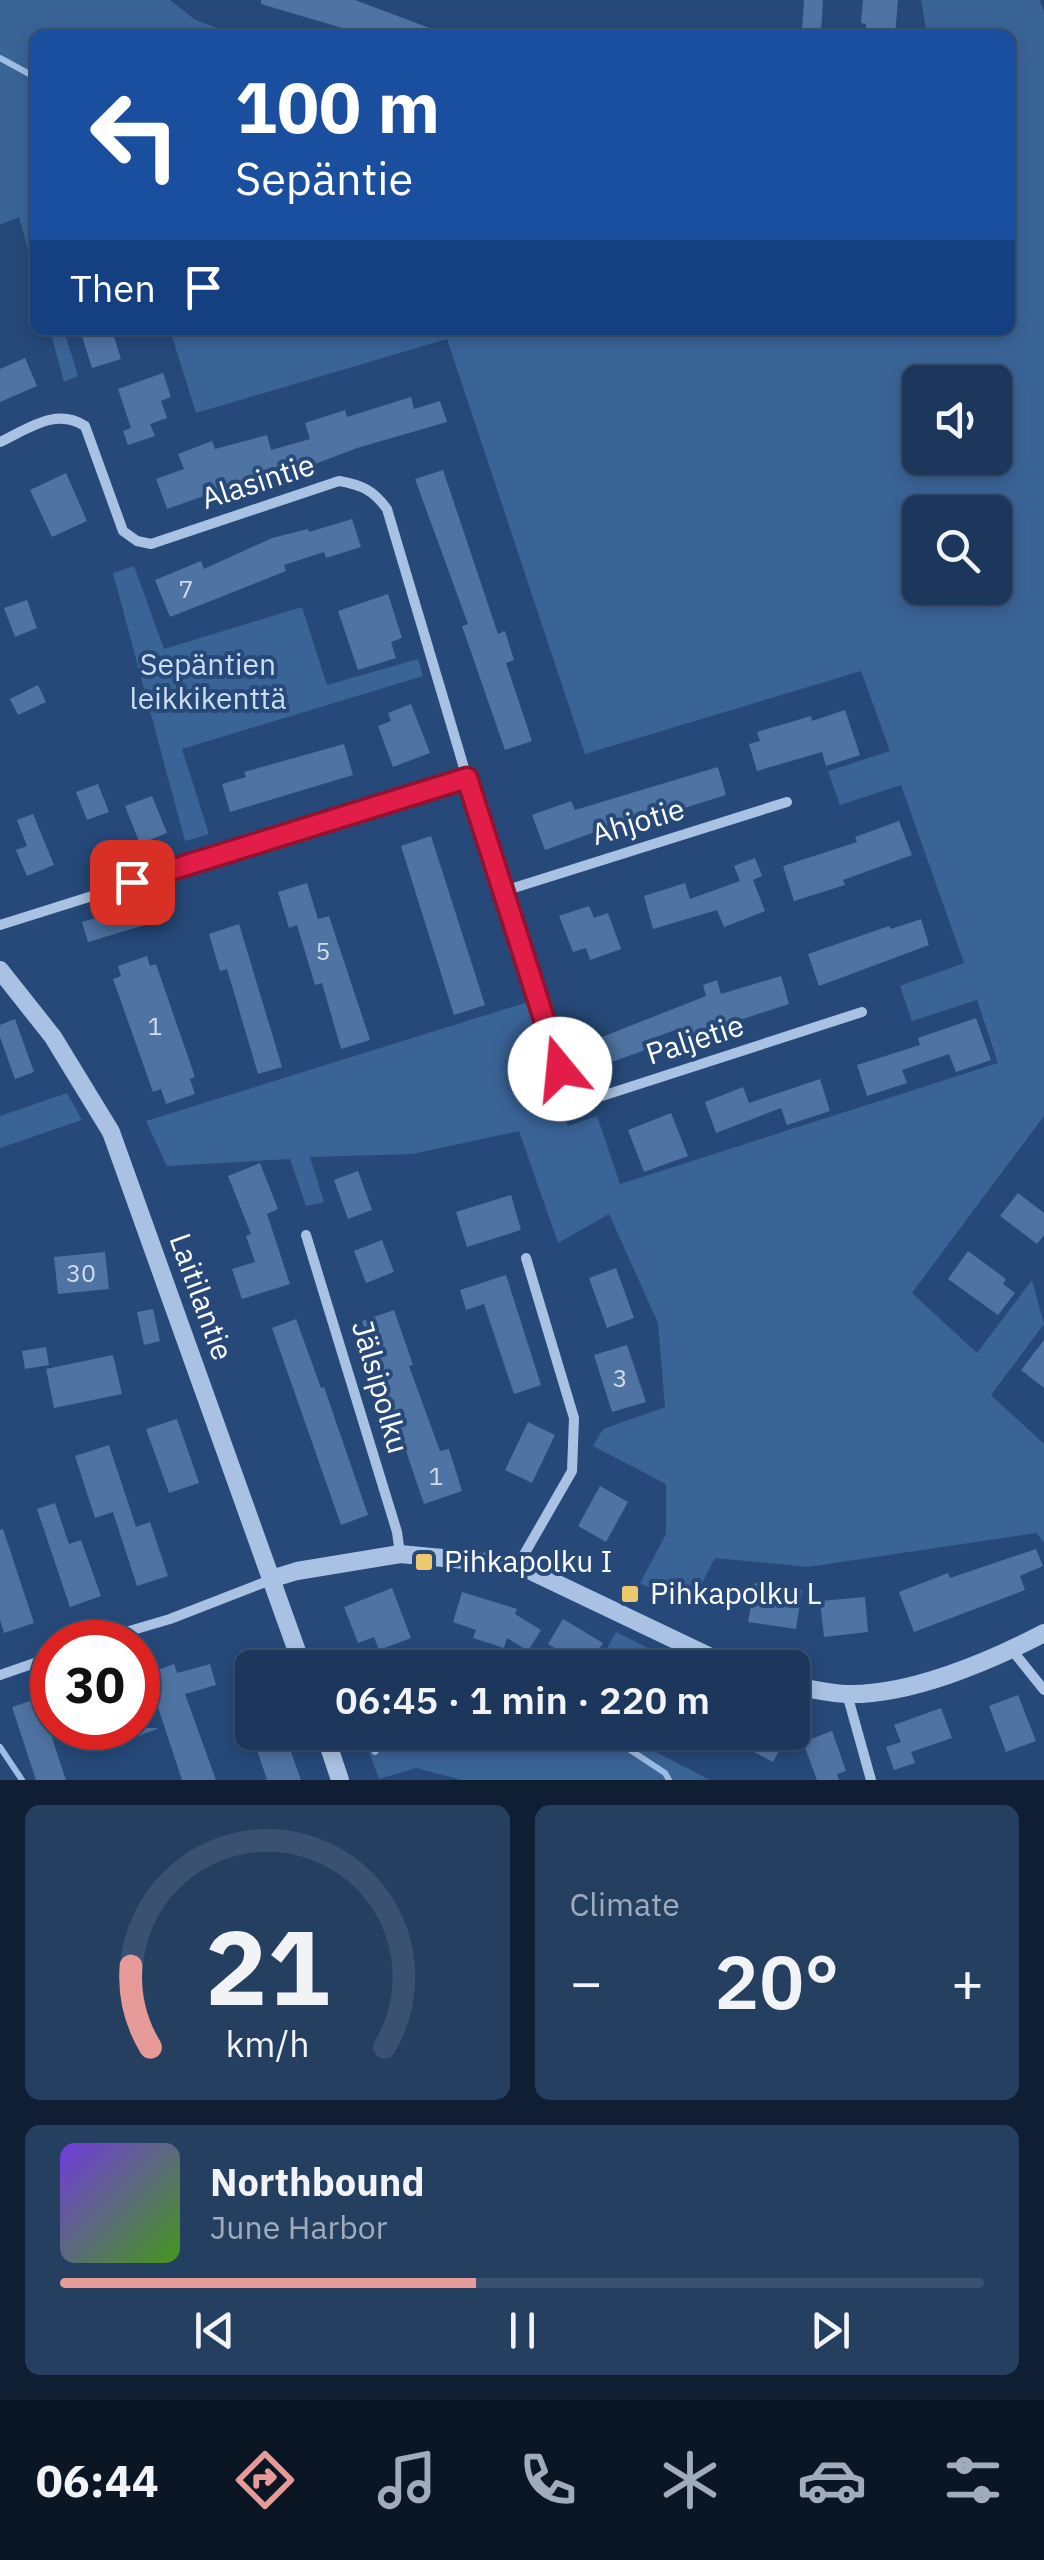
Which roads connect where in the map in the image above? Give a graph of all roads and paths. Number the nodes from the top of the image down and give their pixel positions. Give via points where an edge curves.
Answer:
1 (0, 442) edge
2 (467, 778) junction
3 (787, 802) dead end
4 (504, 891) junction
5 (0, 925) edge
6 (0, 970) edge
7 (862, 1012) dead end
8 (306, 1235) dead end
9 (526, 1258) dead end
10 (400, 1554) junction
11 (518, 1565) junction
12 (274, 1578) junction
13 (160, 1622) edge
14 (1044, 1634) edge
15 (297, 1650) edge
16 (696, 1650) edge
17 (1012, 1650) junction
18 (30, 1665) edge
19 (0, 1675) edge
20 (810, 1688) edge
21 (1044, 1690) edge
22 (847, 1694) junction
23 (330, 1750) edge
24 (340, 1780) edge
25 (871, 1780) edge

1 - 2 street, Alasintie via 54,417 75,420 89,434 123,531 151,544 339,481 375,493 387,509
2 - 4 street, Paljetie
2 - 5 street
3 - 4 street, Ahjotie
4 - 7 street, Paljetie via 560,1069 571,1089 588,1097
6 - 12 street, Laitilantie via 53,1037 111,1132
8 - 10 street, Jälsipolku
9 - 11 street via 574,1418 572,1471
10 - 11 street
10 - 12 street
11 - 16 street
12 - 13 street
12 - 15 street, Laitilantie
14 - 17 street
17 - 21 street
17 - 22 street via 915,1685
18 - 19 street
20 - 22 street
22 - 25 street
23 - 24 street

